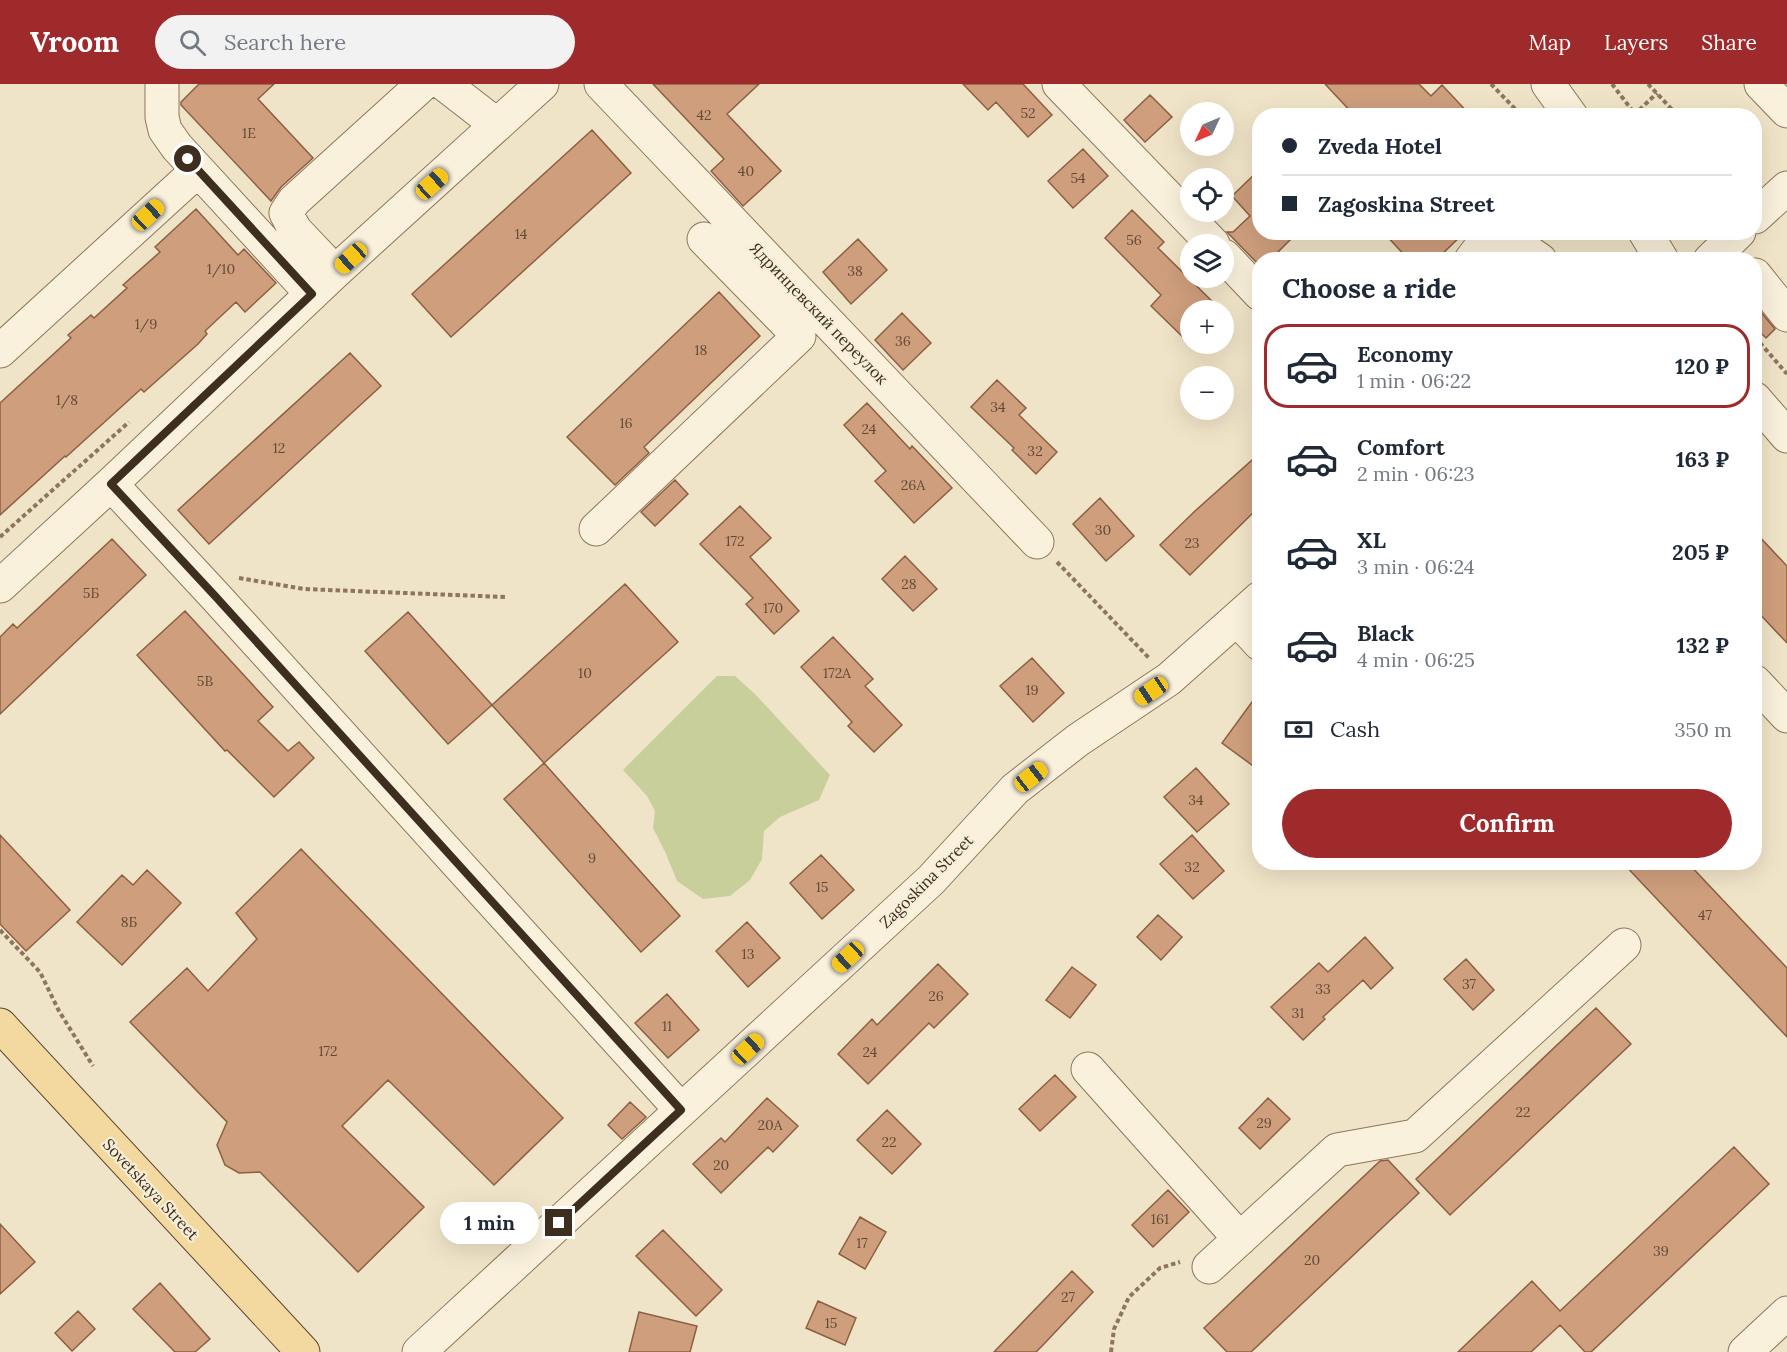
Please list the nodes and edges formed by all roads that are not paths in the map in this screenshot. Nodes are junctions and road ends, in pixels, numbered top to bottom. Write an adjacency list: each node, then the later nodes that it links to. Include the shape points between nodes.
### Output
1 (162, 84): 12 (street, via 165,130)
2 (423, 84): 22 (street, via 294,201 286,213)
3 (444, 84): 11 (street)
4 (542, 84): 11 (street)
5 (601, 84): 29 (street, Ядринцевский переулок)
6 (1059, 84): 15 (street)
7 (1548, 84): 9 (street)
8 (1761, 84): 10 (street)
9 (1564, 108)
10 (1787, 111)
11 (497, 125): 22 (street)
12 (198, 170): 22 (street); 26 (street)
13 (1787, 188): 14 (street)
14 (1762, 211)
15 (1202, 234)
16 (704, 239): 28 (street, via 799,336)
17 (1510, 240): 20 (street)
18 (1510, 240): 19 (street)
19 (1472, 247)
20 (1528, 252)
21 (1234, 267): 24 (street)
22 (323, 283): 27 (street)
23 (1762, 284): 25 (street)
24 (1252, 286)
25 (1787, 315)
26 (0, 351)
27 (111, 484): 30 (street); 37 (street)
28 (596, 529)
29 (1037, 542)
30 (0, 586)
31 (1249, 609): 37 (street, Zagoskina Street, via 1169,679 1078,740 1015,789 931,880)
32 (1762, 689): 33 (street)
33 (1787, 716)
34 (1624, 945): 38 (street, via 1415,1136 1337,1150)
35 (0, 1025): 41 (main road, Sovetskaya Street)
36 (1088, 1069): 38 (street)
37 (681, 1110): 42 (street, Zagoskina Street)
38 (1240, 1239): 39 (street)
39 (1209, 1267)
40 (1787, 1312): 43 (street)
41 (303, 1352)
42 (419, 1352)
43 (1745, 1352)

